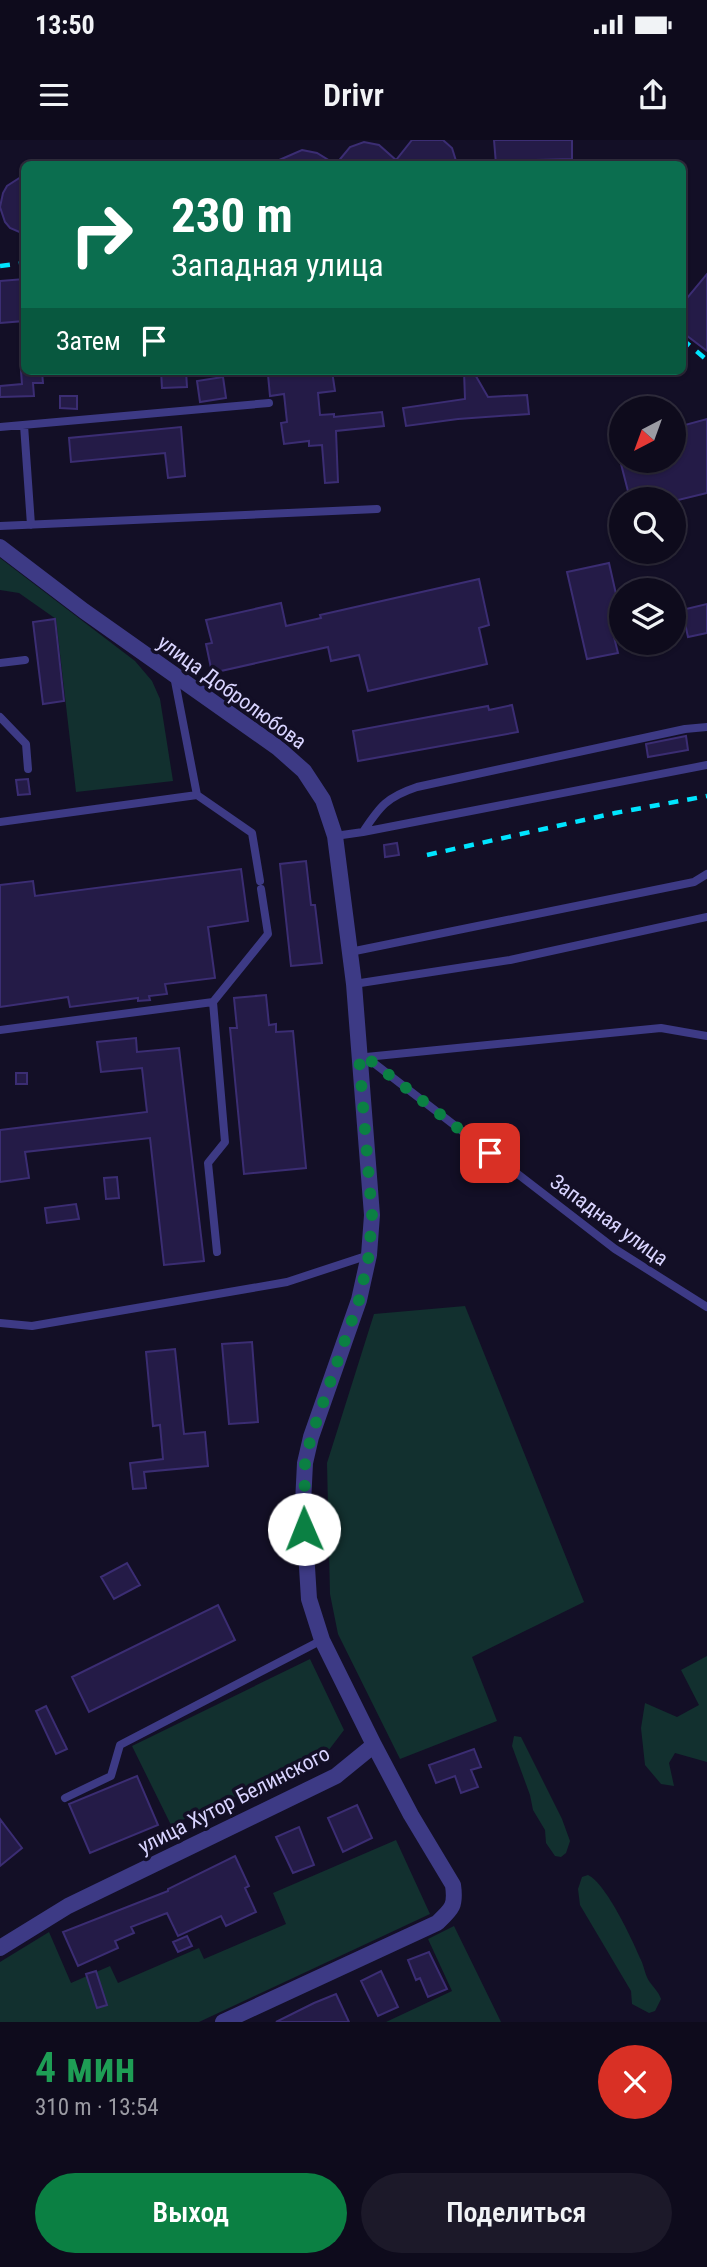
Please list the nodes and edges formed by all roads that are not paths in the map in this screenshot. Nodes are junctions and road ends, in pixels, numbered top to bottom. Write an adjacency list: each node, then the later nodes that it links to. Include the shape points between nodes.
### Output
1 (270, 404): 2 (lane)
2 (24, 425): 3 (lane); 5 (lane)
3 (0, 427)
4 (377, 509): 5 (lane)
5 (31, 525): 6 (lane)
6 (0, 526)
7 (0, 547): 10 (street, улица Добролюбова)
8 (25, 660): 9 (lane)
9 (0, 663)
10 (174, 676): 15 (lane); 18 (street, улица Добролюбова, via 278,748 303,771 323,800)
11 (0, 718): 14 (lane, via 26,744)
12 (707, 727): 17 (lane, via 417,787 396,794 380,807)
13 (707, 765): 17 (lane)
14 (28, 769)
15 (197, 795): 16 (lane); 23 (lane, via 252,833 268,934)
16 (0, 822)
17 (363, 832): 18 (lane)
18 (335, 836): 21 (street, улица Добролюбова)
19 (707, 874): 21 (lane, via 694,882)
20 (707, 917): 22 (lane, via 510,960)
21 (350, 952): 22 (street, улица Добролюбова)
22 (354, 984): 26 (street, улица Добролюбова)
23 (213, 1002): 24 (lane); 27 (lane, via 225,1142 208,1163)
24 (0, 1030)
25 (707, 1036): 26 (lane, via 661,1028)
26 (362, 1057): 28 (street, via 372,1215); 29 (lane, Западная улица, via 615,1249)
27 (217, 1252)
28 (369, 1255): 30 (lane, via 287,1282 32,1326); 31 (street, via 359,1300 305,1463 309,1599)
29 (707, 1307)
30 (0, 1323)
31 (321, 1640): 32 (street); 33 (lane, via 120,1745 111,1776)
32 (374, 1745): 34 (street, улица Хутор Белинского, via 336,1776 68,1906); 35 (street, via 453,1885 451,1909 437,1923)
33 (65, 1798)
34 (0, 1948)
35 (223, 2022)

